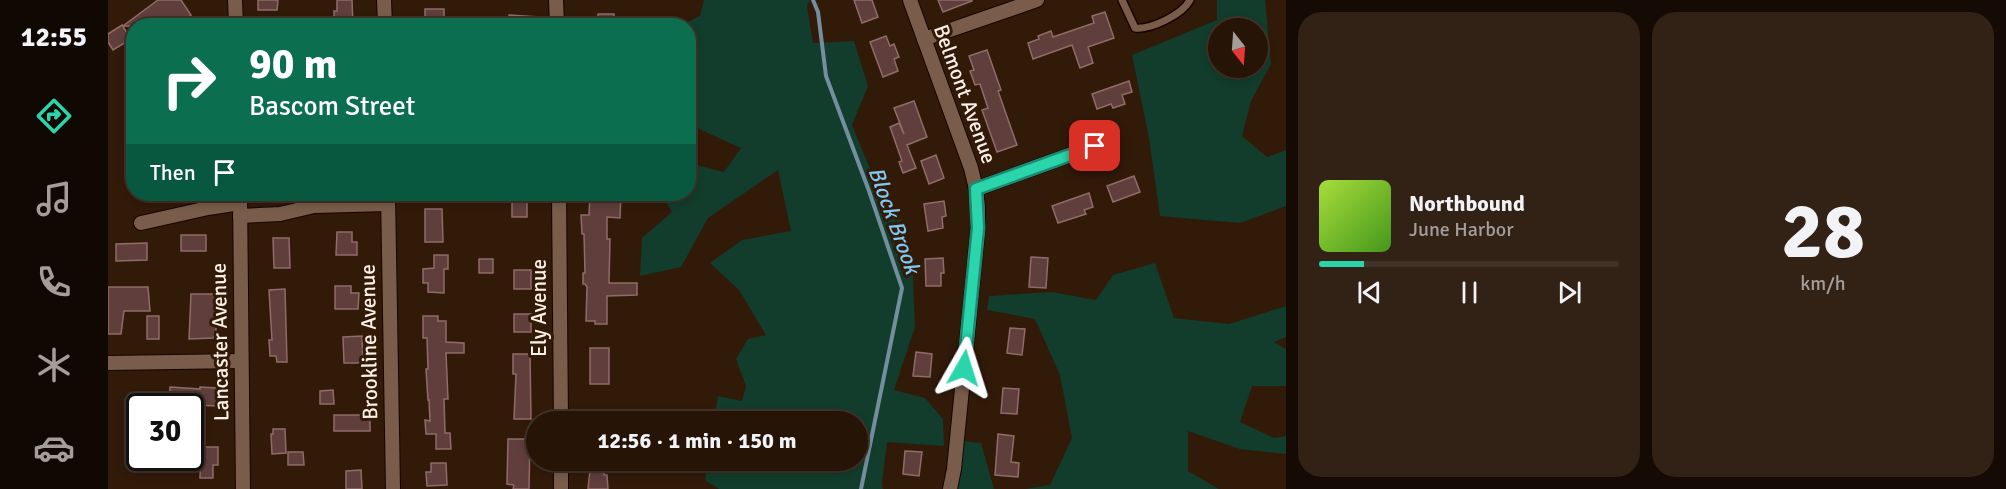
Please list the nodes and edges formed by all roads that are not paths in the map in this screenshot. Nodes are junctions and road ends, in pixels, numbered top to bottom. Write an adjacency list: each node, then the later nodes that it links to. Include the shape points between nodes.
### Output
1 (235, 0): 8 (street)
2 (384, 0): 9 (street)
3 (556, 0): 10 (street)
4 (910, 0): 11 (street, Belmont Avenue)
5 (1037, 0): 11 (street)
6 (1122, 0): 7 (lane, via 1135,28 1142,29 1179,13)
7 (1190, 0)
8 (236, 18)
9 (385, 18)
10 (557, 18)
11 (924, 39): 13 (street, Belmont Avenue)
12 (1095, 146): 13 (street)
13 (976, 189): 26 (street, Belmont Avenue, via 978,228)
14 (367, 201): 17 (street, via 280,214)
15 (388, 201): 24 (street, Brookline Avenue)
16 (559, 201): 21 (street, Ely Avenue)
17 (240, 204): 18 (street); 19 (street, Lancaster Avenue)
18 (141, 223)
19 (241, 361): 20 (street); 23 (street, Lancaster Avenue)
20 (108, 363)
21 (561, 411)
22 (561, 471): 25 (street)
23 (243, 489)
24 (393, 489)
25 (561, 489)
26 (950, 489)

